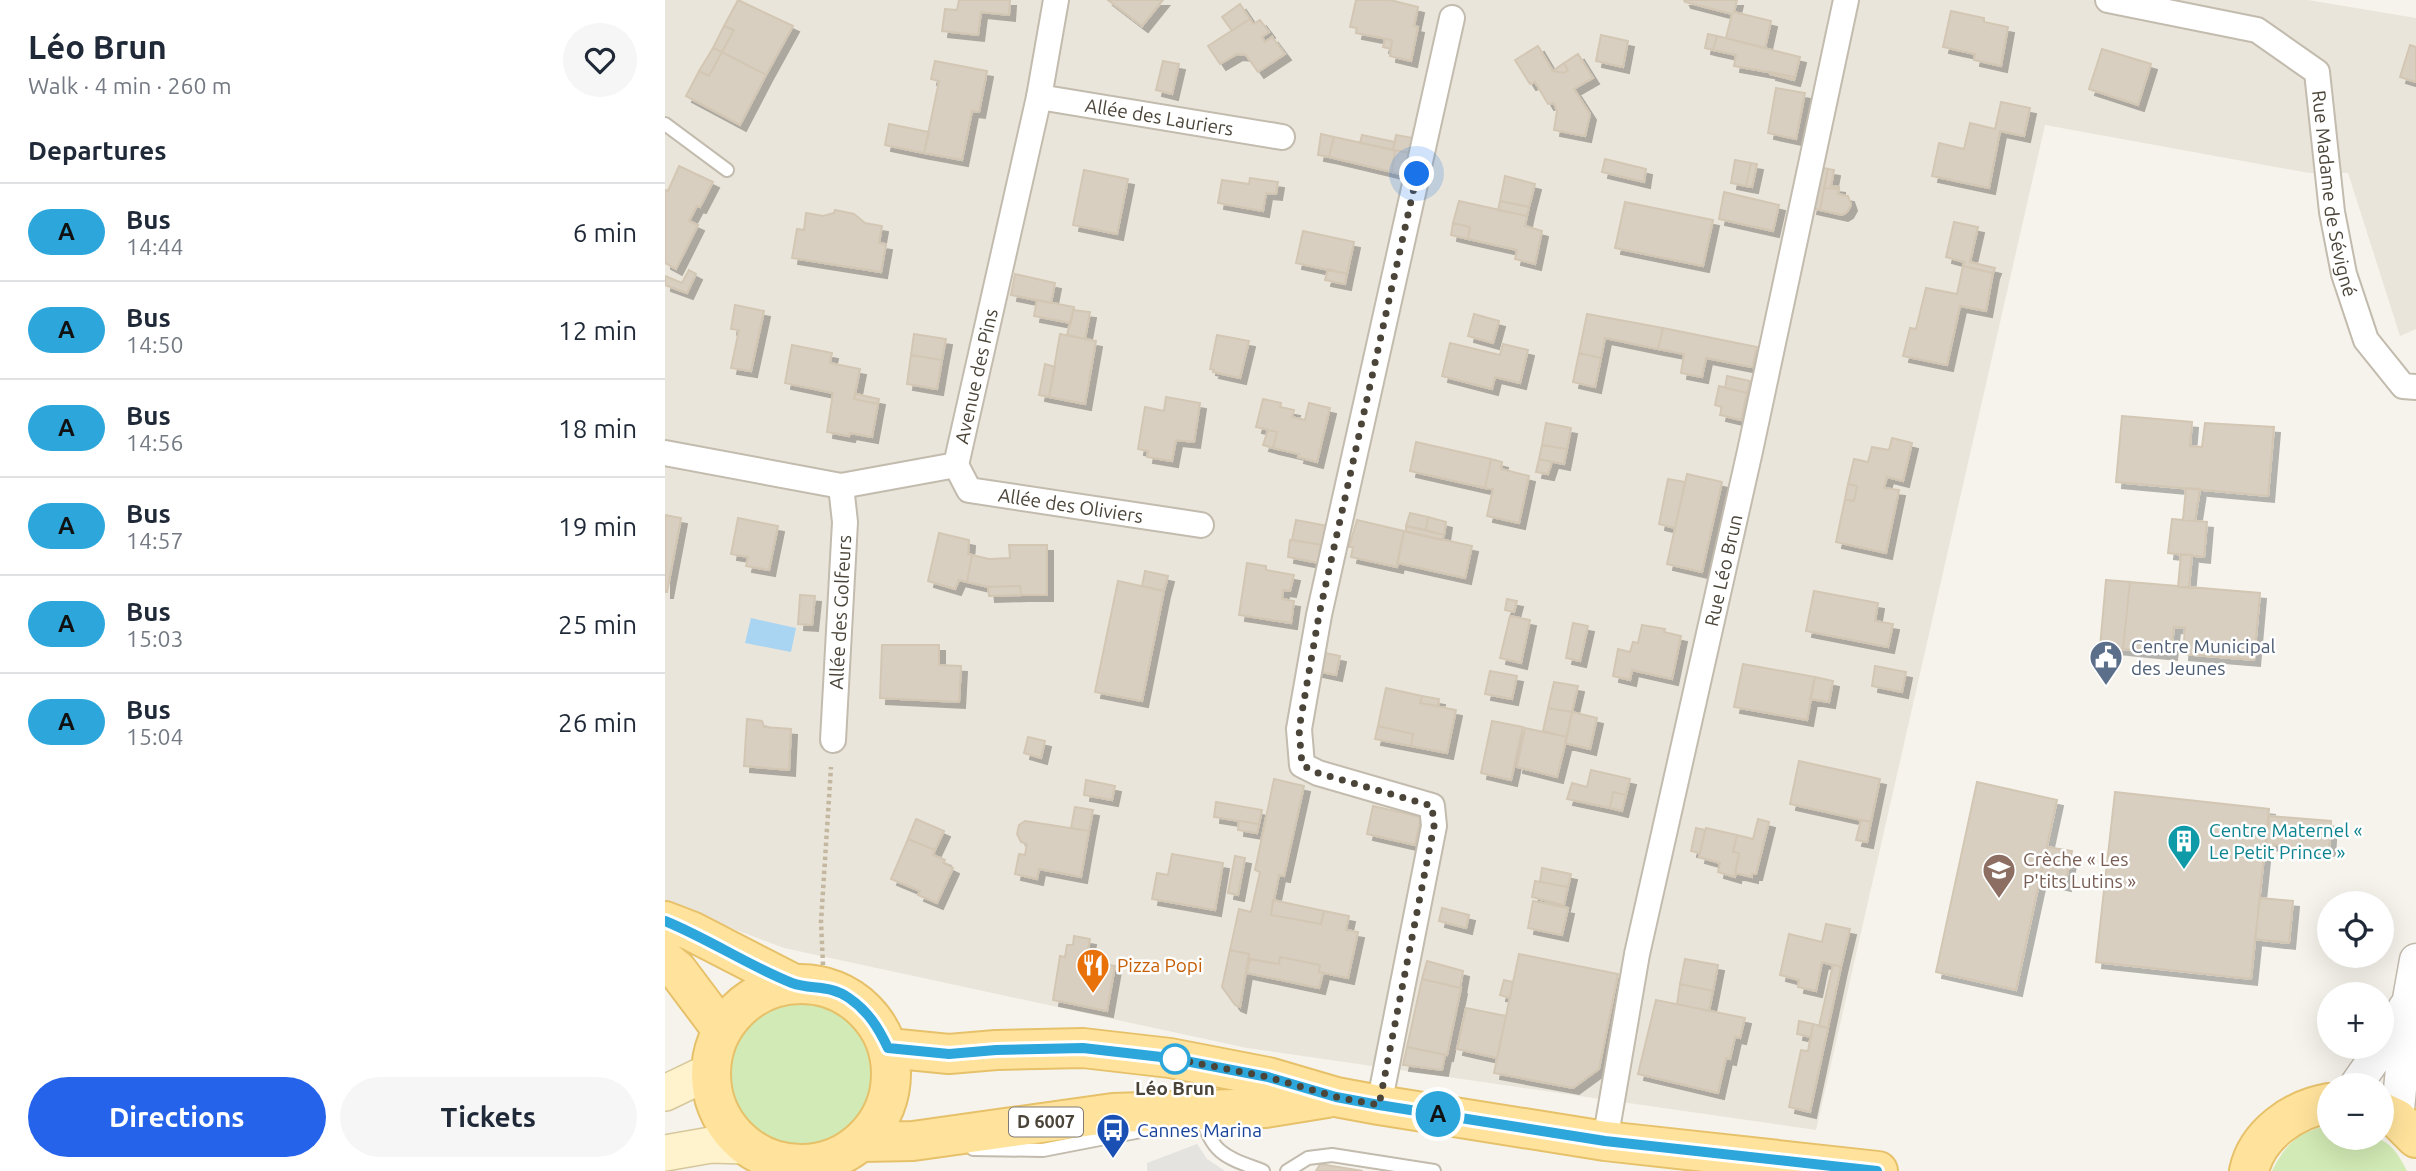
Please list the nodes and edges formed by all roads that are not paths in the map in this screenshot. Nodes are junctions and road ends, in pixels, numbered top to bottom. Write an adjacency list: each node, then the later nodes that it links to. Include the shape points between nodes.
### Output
1 (1056, 0): 5 (street, Avenue des Pins)
2 (1846, 0): 30 (street, Rue Léo Brun, via 1637,954)
3 (2108, 0): 9 (street, Rue Madame de Sévigné, via 2257,30 2317,72 2332,212 2344,274 2366,340 2403,386)
4 (1452, 18): 26 (street, via 1319,615 1299,729 1302,765 1432,806 1434,826)
5 (1039, 97): 7 (street, Allée des Lauriers); 11 (street, Avenue des Pins)
6 (665, 124): 8 (lane)
7 (1282, 136)
8 (727, 170)
9 (2416, 387)
10 (665, 453): 12 (street, Avenue des Pins)
11 (955, 465): 12 (street, Avenue des Pins); 13 (street, Allée des Oliviers, via 968,489)
12 (841, 486): 14 (street, Allée des Golfeurs, via 845,522)
13 (1201, 525)
14 (833, 740)
15 (665, 921): 18 (main road)
16 (665, 960): 20 (main road)
17 (2416, 960): 19 (street)
18 (809, 985): 20 (main road, via 765,991 740,1007); 21 (main road, via 846,995 864,1009)
19 (2409, 999): 23 (street); 29 (street)
20 (722, 1030): 22 (main road)
21 (888, 1048): 25 (main road, D 6007, via 949,1054 1083,1048 1256,1074); 31 (main road, via 892,1074 888,1099)
22 (711, 1071): 24 (main road); 32 (main road, via 713,1096 722,1120)
23 (2364, 1073)
24 (665, 1093)
25 (1336, 1097): 26 (main road, D 6007); 28 (main road, D 6007, via 1265,1108)
26 (1379, 1105): 30 (main road, D 6007)
27 (2317, 1105): 34 (main road, via 2285,1119)
28 (1190, 1110): 31 (main road, D 6007, via 1112,1113 913,1141); 35 (lane, via 1222,1154)
29 (2398, 1123)
30 (1605, 1141): 38 (main road, D 6007)
31 (862, 1142): 32 (main road, via 839,1157 813,1164 787,1164)
32 (744, 1146): 33 (main road, via 711,1145)
33 (665, 1153)
34 (2242, 1169)
35 (1263, 1171)
36 (1287, 1171): 37 (lane, via 1308,1158 1332,1154)
37 (1434, 1171)
38 (1878, 1171)

